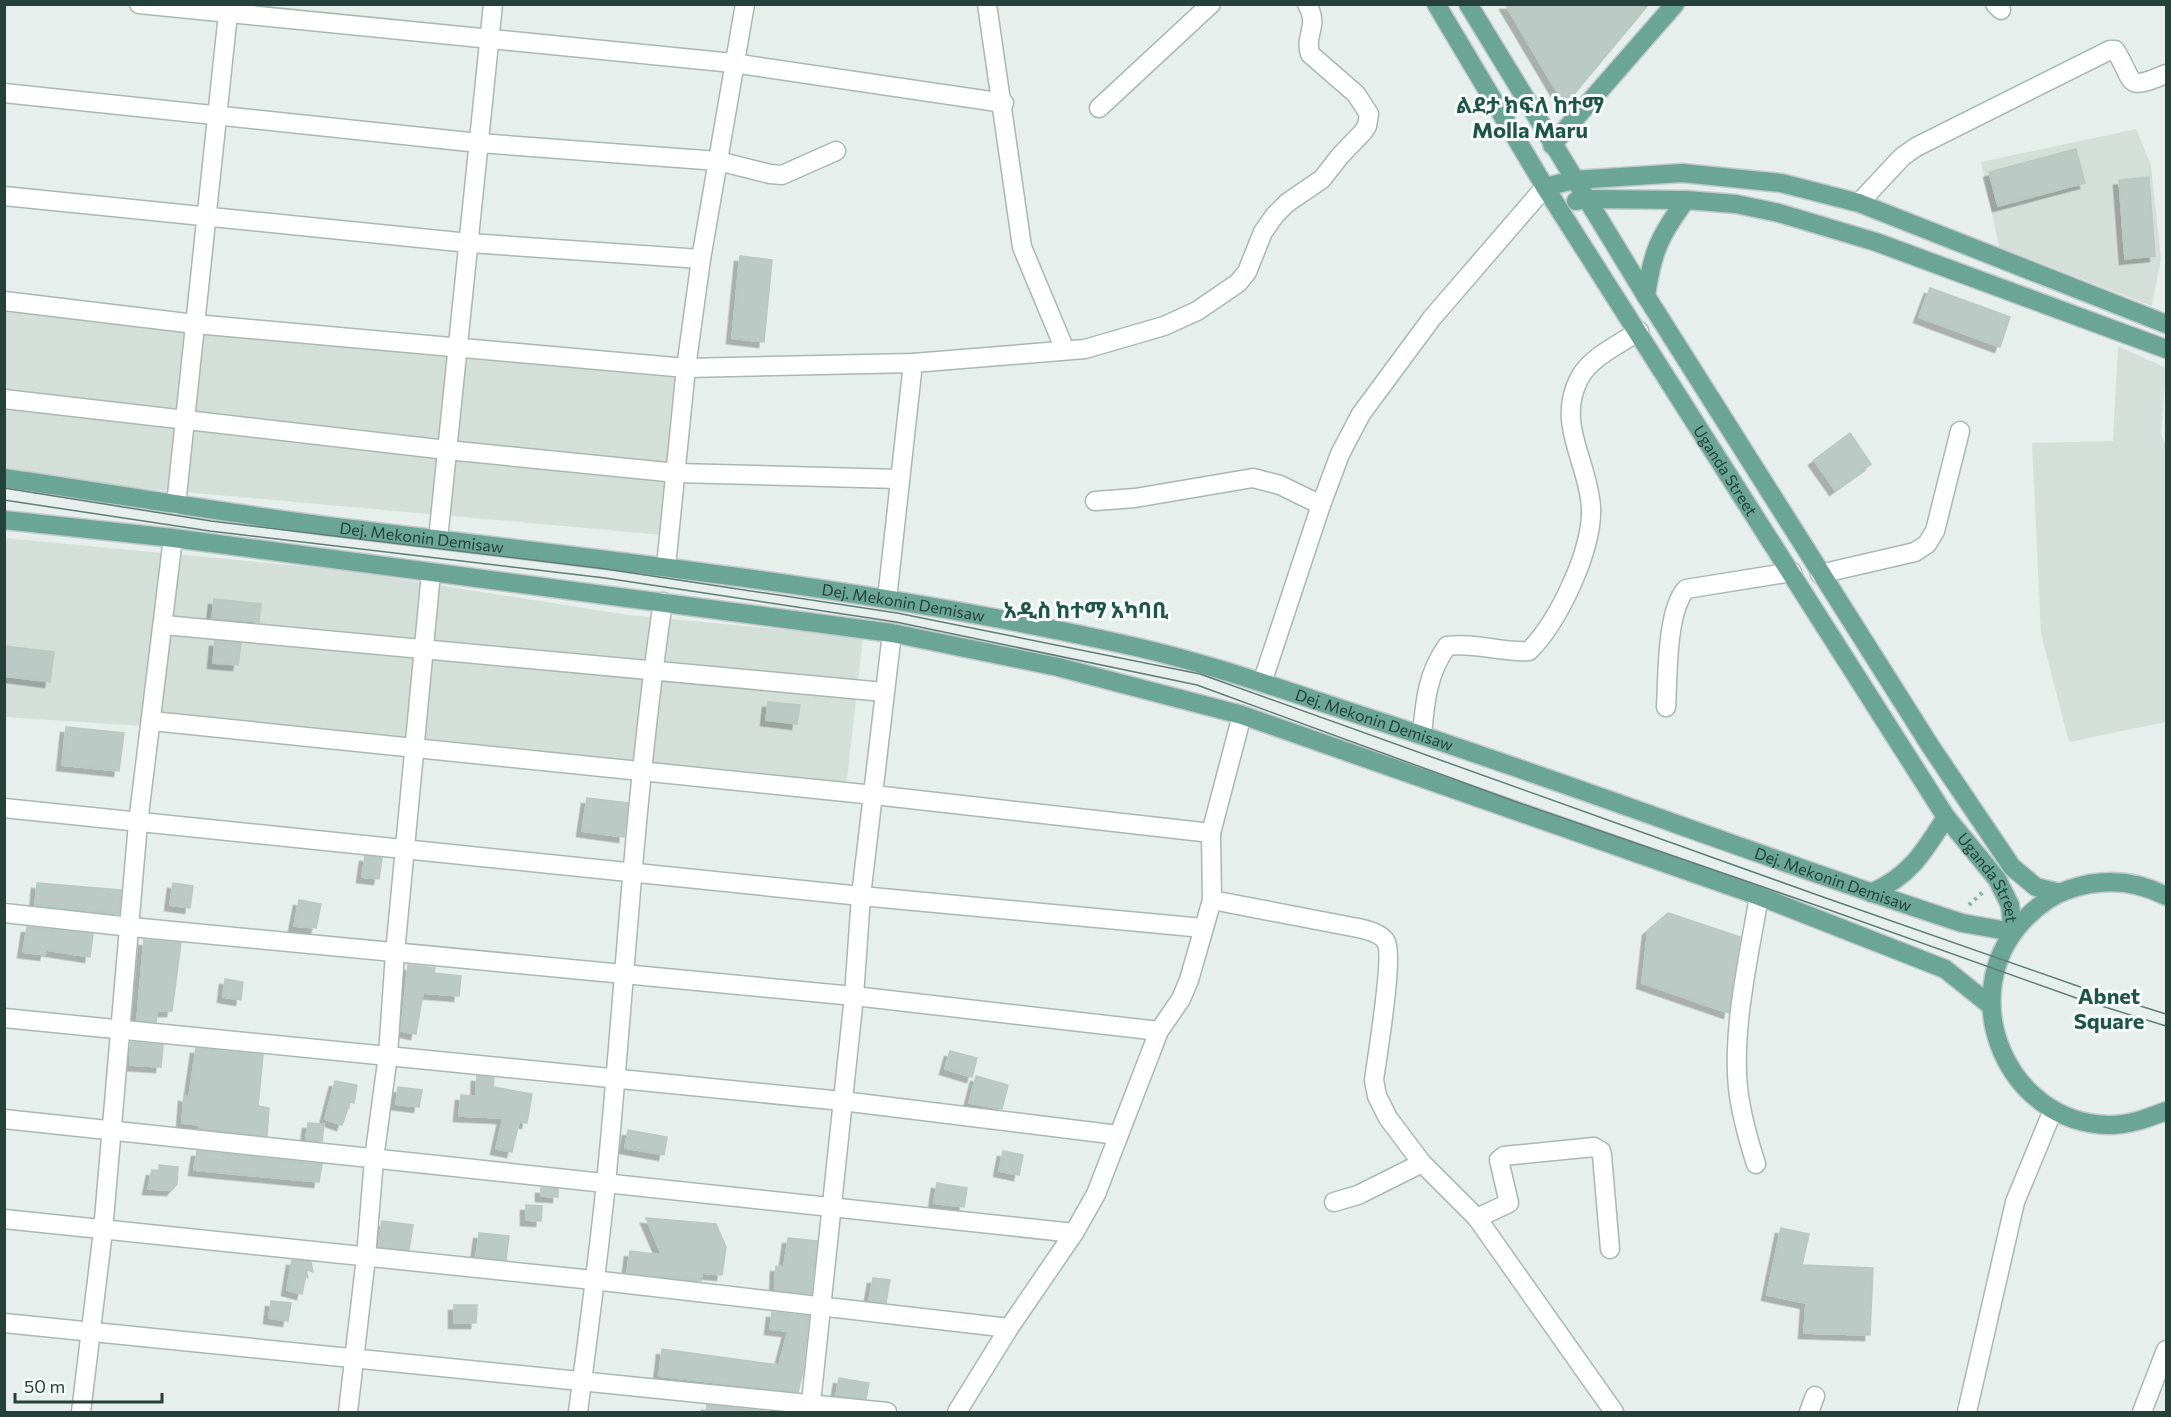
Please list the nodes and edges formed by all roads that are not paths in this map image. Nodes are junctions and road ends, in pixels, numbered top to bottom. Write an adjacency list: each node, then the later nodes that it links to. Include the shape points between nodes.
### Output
1 (140, 4): 10 (street)
2 (493, 4): 11 (street)
3 (745, 4): 12 (street)
4 (987, 4): 15 (street)
5 (1211, 4): 16 (street)
6 (1307, 4): 39 (street, via 1314,20 1310,54 1356,93 1369,114 1363,132 1322,179 1275,215 1263,232 1248,272 1238,283 1197,311 1164,326 1084,350)
7 (1436, 4): 23 (main road, Uganda Street)
8 (1468, 4): 19 (main road, Uganda Street)
9 (1675, 4): 19 (main road)
10 (229, 9): 11 (street); 17 (street)
11 (490, 39): 12 (street); 18 (street)
12 (733, 63): 15 (street); 21 (street)
13 (2166, 74): 27 (street, via 2137,84 2115,50 2110,50 1916,147)
14 (4, 93): 17 (street)
15 (1004, 103): 39 (street, via 1022,247)
16 (1099, 108)
17 (217, 116): 18 (street); 29 (street)
18 (479, 142): 21 (street); 30 (street)
19 (1552, 145): 22 (main road, Uganda Street)
20 (836, 151): 21 (street, via 782,175)
21 (718, 161): 31 (street)
22 (1574, 180): 23 (main road); 25 (main road, Uganda Street); 27 (main road, via 1682,173 1729,176 1781,183)
23 (1545, 186): 28 (main road, Uganda Street); 51 (street, via 1432,318 1381,385 1350,432)
24 (4, 196): 29 (street)
25 (1586, 199): 26 (main road); 28 (main road); 32 (main road, Uganda Street)
26 (1686, 200): 32 (main road, via 1662,233 1650,265); 38 (main road, via 1736,204 1834,228)
27 (1859, 203): 35 (main road)
28 (1560, 206): 36 (main road, Uganda Street)
29 (207, 215): 30 (street); 34 (street)
30 (469, 243): 31 (street); 37 (street)
31 (701, 259): 41 (street)
32 (1646, 296): 58 (main road, Uganda Street)
33 (4, 301): 34 (street)
34 (195, 324): 37 (street); 43 (street)
35 (2166, 324)
36 (1639, 331): 57 (main road, Uganda Street); 70 (street, via 1587,369 1570,405 1569,420 1591,507 1570,593 1529,651 1446,646 1427,687)
37 (458, 348): 41 (street); 45 (street)
38 (2166, 349)
39 (1065, 350): 40 (street)
40 (913, 363): 41 (street); 48 (street)
41 (686, 368): 46 (street)
42 (4, 399): 43 (street)
43 (185, 421): 45 (street); 50 (street)
44 (1960, 431): 58 (street, via 1935,531 1927,544 1915,552)
45 (447, 450): 46 (street); 54 (street)
46 (677, 473): 48 (street); 55 (street)
47 (4, 478): 50 (main road, Dej. Mekonin Demisaw)
48 (898, 479): 59 (street)
49 (1095, 501): 51 (street, via 1253,478 1280,485)
50 (176, 505): 54 (main road, Dej. Mekonin Demisaw)
51 (1321, 505): 65 (street)
52 (4, 520): 53 (main road, Dej. Mekonin Demisaw)
53 (173, 538): 56 (main road, Dej. Mekonin Demisaw); 61 (street)
54 (438, 539): 55 (main road, Dej. Mekonin Demisaw)
55 (666, 566): 59 (main road, Dej. Mekonin Demisaw)
56 (431, 573): 60 (main road, Dej. Mekonin Demisaw); 63 (street)
57 (1792, 573): 67 (street, via 1686,589 1674,612); 75 (main road, Uganda Street)
58 (1820, 574): 80 (main road, Uganda Street, via 2012,867 2036,887)
59 (887, 598): 65 (main road, Dej. Mekonin Demisaw, via 1139,648)
60 (663, 602): 62 (main road, Dej. Mekonin Demisaw); 64 (street)
61 (164, 626): 63 (street); 69 (street)
62 (892, 633): 66 (street); 68 (main road, Dej. Mekonin Demisaw, via 1058,668)
63 (426, 650): 64 (street); 71 (street)
64 (653, 673): 66 (street); 72 (street)
65 (1262, 683): 70 (main road, Dej. Mekonin Demisaw)
66 (884, 692): 73 (street)
67 (1666, 707)
68 (1242, 715): 77 (street); 83 (main road, Dej. Mekonin Demisaw)
69 (152, 721): 71 (street); 76 (street)
70 (1422, 735): 81 (main road, Dej. Mekonin Demisaw)
71 (414, 748): 72 (street); 78 (street)
72 (642, 773): 73 (street); 79 (street)
73 (874, 795): 77 (street); 82 (street)
74 (4, 808): 76 (street)
75 (1946, 817): 81 (main road, via 1928,846 1895,882); 89 (main road, Uganda Street, via 1997,879 2010,905)
76 (138, 823): 78 (street); 87 (street)
77 (1212, 833): 85 (street)
78 (405, 851): 79 (street); 90 (street)
79 (633, 873): 82 (street); 91 (street)
80 (2060, 892): 84 (main road, via 2086,884 2118,881 2149,887); 89 (main road, via 2032,910)
81 (1871, 893): 89 (main road, Dej. Mekonin Demisaw, via 1977,927)
82 (861, 896): 88 (street); 92 (street)
83 (1759, 896): 93 (main road, Dej. Mekonin Demisaw, via 1946,969); 107 (street, via 1738,1057 1738,1087)
84 (2166, 896)
85 (1212, 900): 88 (street); 106 (street, via 1358,928 1385,940 1387,966 1374,1080 1388,1118)
86 (4, 913): 87 (street)
87 (131, 927): 90 (street); 95 (street)
88 (1203, 928): 96 (street, via 1189,980)
89 (2013, 932): 93 (main road, via 1992,979)
90 (395, 953): 91 (street); 97 (street)
91 (622, 975): 92 (street); 98 (street)
92 (854, 996): 96 (street); 99 (street)
93 (1990, 1005): 100 (main road, via 1993,1031 2006,1062 2032,1095)
94 (4, 1018): 95 (street)
95 (120, 1030): 97 (street); 103 (street)
96 (1160, 1031): 104 (street)
97 (388, 1055): 98 (street); 105 (street)
98 (614, 1077): 99 (street); 108 (street)
99 (842, 1101): 104 (street); 110 (street)
100 (2053, 1110): 101 (main road, via 2080,1121 2109,1125 2139,1122); 132 (street, via 2014,1202)
101 (2166, 1111)
102 (4, 1119): 103 (street)
103 (110, 1130): 105 (street); 113 (street)
104 (1118, 1135): 114 (street, via 1096,1194)
105 (374, 1159): 108 (street); 116 (street)
106 (1422, 1162): 109 (street); 111 (street)
107 (1756, 1164)
108 (606, 1183): 110 (street); 117 (street)
109 (1334, 1202)
110 (831, 1208): 114 (street); 118 (street)
111 (1477, 1218): 115 (street, via 1509,1203 1499,1167 1504,1156 1594,1147 1602,1155); 131 (street)
112 (4, 1219): 113 (street)
113 (103, 1231): 116 (street); 121 (street)
114 (1074, 1233): 120 (street)
115 (1610, 1249)
116 (366, 1257): 117 (street); 123 (street)
117 (593, 1280): 118 (street); 124 (street)
118 (822, 1306): 120 (street); 125 (street)
119 (4, 1323): 121 (street)
120 (1009, 1328): 130 (street)
121 (89, 1331): 123 (street); 126 (street)
122 (2166, 1350): 133 (street)
123 (353, 1358): 124 (street); 127 (street)
124 (582, 1381): 125 (street); 128 (street)
125 (810, 1409): 129 (street)
126 (81, 1413)
127 (348, 1413)
128 (579, 1413)
129 (887, 1413)
130 (957, 1413)
131 (1614, 1413)
132 (1967, 1413)
133 (2142, 1413)

